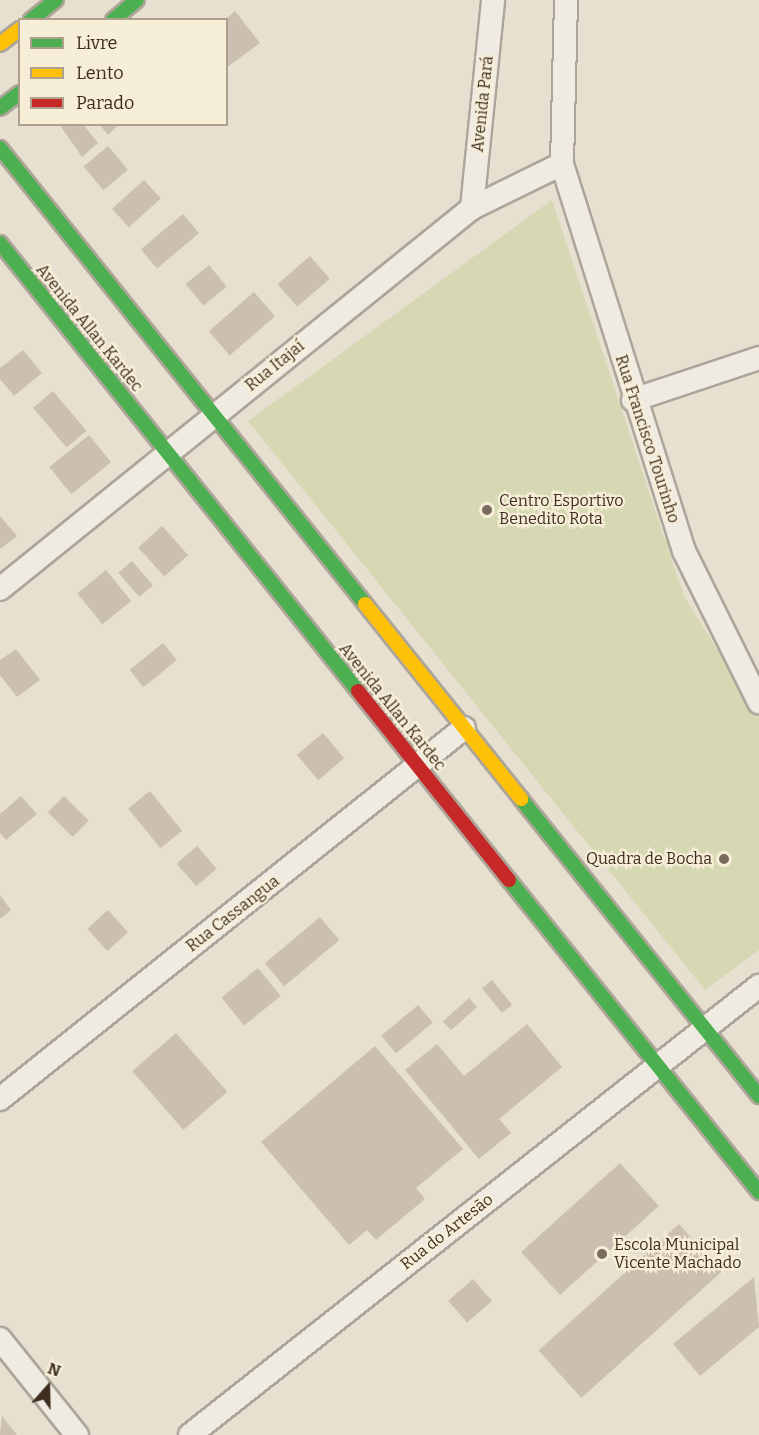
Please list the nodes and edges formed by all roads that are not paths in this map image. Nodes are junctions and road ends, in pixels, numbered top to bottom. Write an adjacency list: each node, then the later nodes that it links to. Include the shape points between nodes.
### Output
1 (56, 0): 5 (street)
2 (137, 0): 6 (street)
3 (493, 0): 13 (street, Avenida Pará)
4 (566, 0): 12 (street)
5 (34, 18)
6 (114, 18)
7 (18, 30): 8 (street)
8 (0, 44)
9 (18, 94): 10 (street)
10 (0, 108)
11 (0, 148): 17 (street)
12 (562, 164): 13 (street, Rua Itajaí); 16 (street, Rua Francisco Tourinho)
13 (472, 208): 17 (street, Rua Itajaí)
14 (0, 243): 18 (street, Avenida Allan Kardec)
15 (759, 358): 16 (street)
16 (633, 400): 20 (street, Rua Francisco Tourinho, via 684,551)
17 (214, 415): 18 (street, Rua Itajaí); 21 (street)
18 (168, 453): 19 (street, Rua Itajaí); 22 (street, Avenida Allan Kardec)
19 (0, 589)
20 (759, 702)
21 (464, 728): 22 (street, Rua Cassangua); 24 (street)
22 (419, 767): 25 (street, Avenida Allan Kardec); 27 (street, Rua Cassangua)
23 (759, 986): 24 (street, Rua do Artesão)
24 (704, 1028): 25 (street, Rua do Artesão); 26 (street)
25 (658, 1065): 28 (street, Avenida Allan Kardec); 31 (street, Rua do Artesão)
26 (759, 1096)
27 (0, 1099)
28 (759, 1192)
29 (0, 1339): 30 (street)
30 (77, 1435)
31 (190, 1435)

